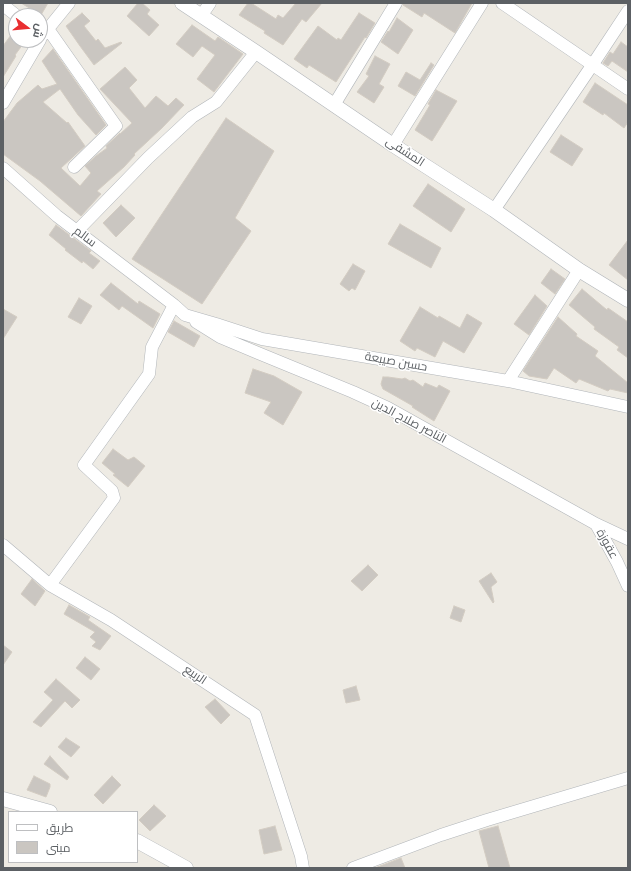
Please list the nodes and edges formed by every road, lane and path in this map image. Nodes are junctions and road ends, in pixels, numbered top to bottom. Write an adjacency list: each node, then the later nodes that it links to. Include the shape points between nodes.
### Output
1 (69, 3): 9 (street)
2 (182, 3): 8 (street, المشفى)
3 (210, 3): 8 (street)
4 (396, 3): 16 (street)
5 (482, 3): 17 (street)
6 (502, 3): 13 (street)
7 (628, 11): 13 (street)
8 (202, 16): 12 (street, المشفى)
9 (48, 29)
10 (48, 43): 18 (street, via 116,126)
11 (35, 48): 15 (street)
12 (256, 52): 16 (street, المشفى); 21 (street, via 216,102 192,117)
13 (593, 64): 14 (street); 20 (street)
14 (628, 89)
15 (3, 103)
16 (334, 105): 17 (street, المشفى)
17 (393, 145): 20 (street, المشفى)
18 (74, 167)
19 (3, 168): 21 (street, سالم)
20 (494, 210): 22 (street, المشفى)
21 (77, 231): 24 (street, سالم)
22 (579, 270): 23 (street, المشفى); 26 (street)
23 (628, 300)
24 (172, 304): 25 (street, حسين صيبعة); 31 (street, via 152,347 149,374 84,465 112,491 114,498)
25 (185, 315): 26 (street, حسين صيبعة, via 262,339); 28 (street, الناصر صلاح الدين, via 220,337 388,408)
26 (508, 381): 27 (street, حسين صيبعة)
27 (628, 407)
28 (596, 524): 29 (street, الناصر صلاح الدين); 32 (street, عقوزة)
29 (628, 539)
30 (3, 545): 31 (street, الربيع)
31 (50, 585): 38 (street, الربيع, via 111,620 255,715)
32 (628, 586)
33 (628, 778): 39 (street, via 480,822)
34 (3, 799): 35 (street)
35 (46, 811)
36 (138, 842): 37 (street)
37 (186, 868)
38 (303, 868)
39 (353, 868)

